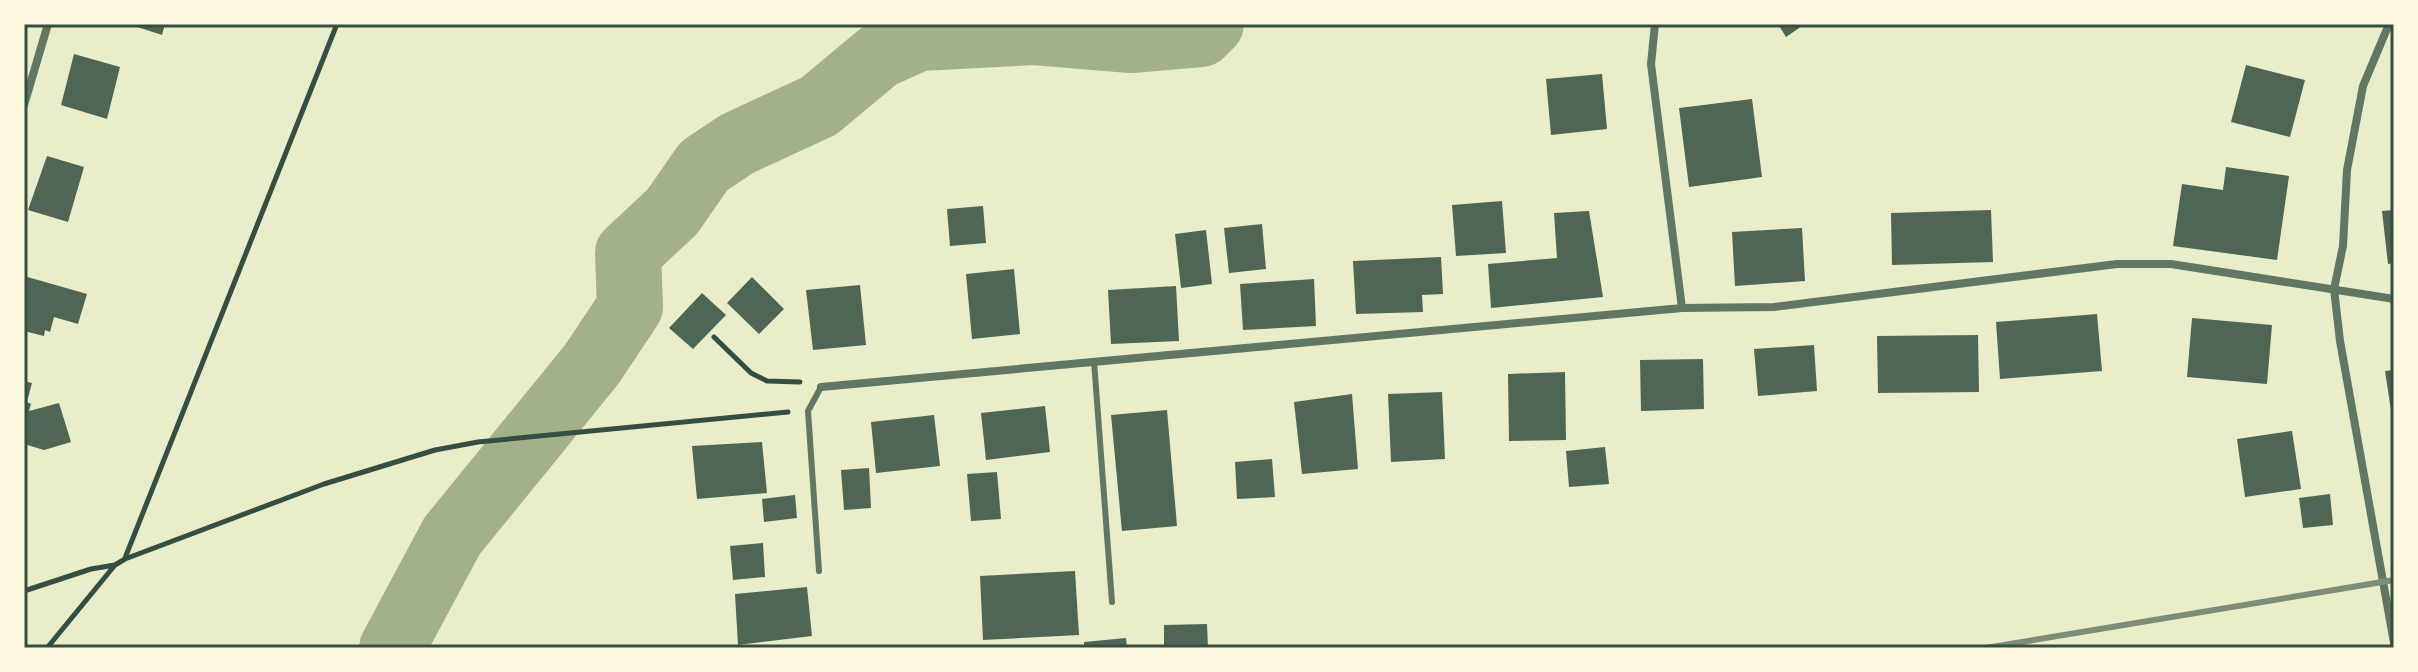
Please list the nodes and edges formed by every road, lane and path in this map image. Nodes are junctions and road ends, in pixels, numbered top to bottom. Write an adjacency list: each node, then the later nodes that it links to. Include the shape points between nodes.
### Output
1 (48, 24): 5 (street)
2 (337, 24): 14 (path)
3 (1655, 24): 8 (street, via 1651,64)
4 (2389, 24): 6 (street, via 2363,86)
5 (24, 105)
6 (2334, 289): 7 (street); 8 (street, via 2171,264 2117,264 1774,307); 19 (street)
7 (2394, 299)
8 (1682, 308): 10 (street)
9 (714, 337): 11 (path, via 751,373 767,381)
10 (1094, 361): 12 (street); 18 (lane)
11 (791, 380)
12 (821, 387): 13 (lane)
13 (808, 411): 14 (path, via 435,450 324,484); 16 (lane)
14 (125, 559): 15 (path)
15 (115, 565): 17 (path); 20 (path)
16 (819, 571)
17 (24, 591)
18 (1112, 602)
19 (2394, 643)
20 (47, 648)

